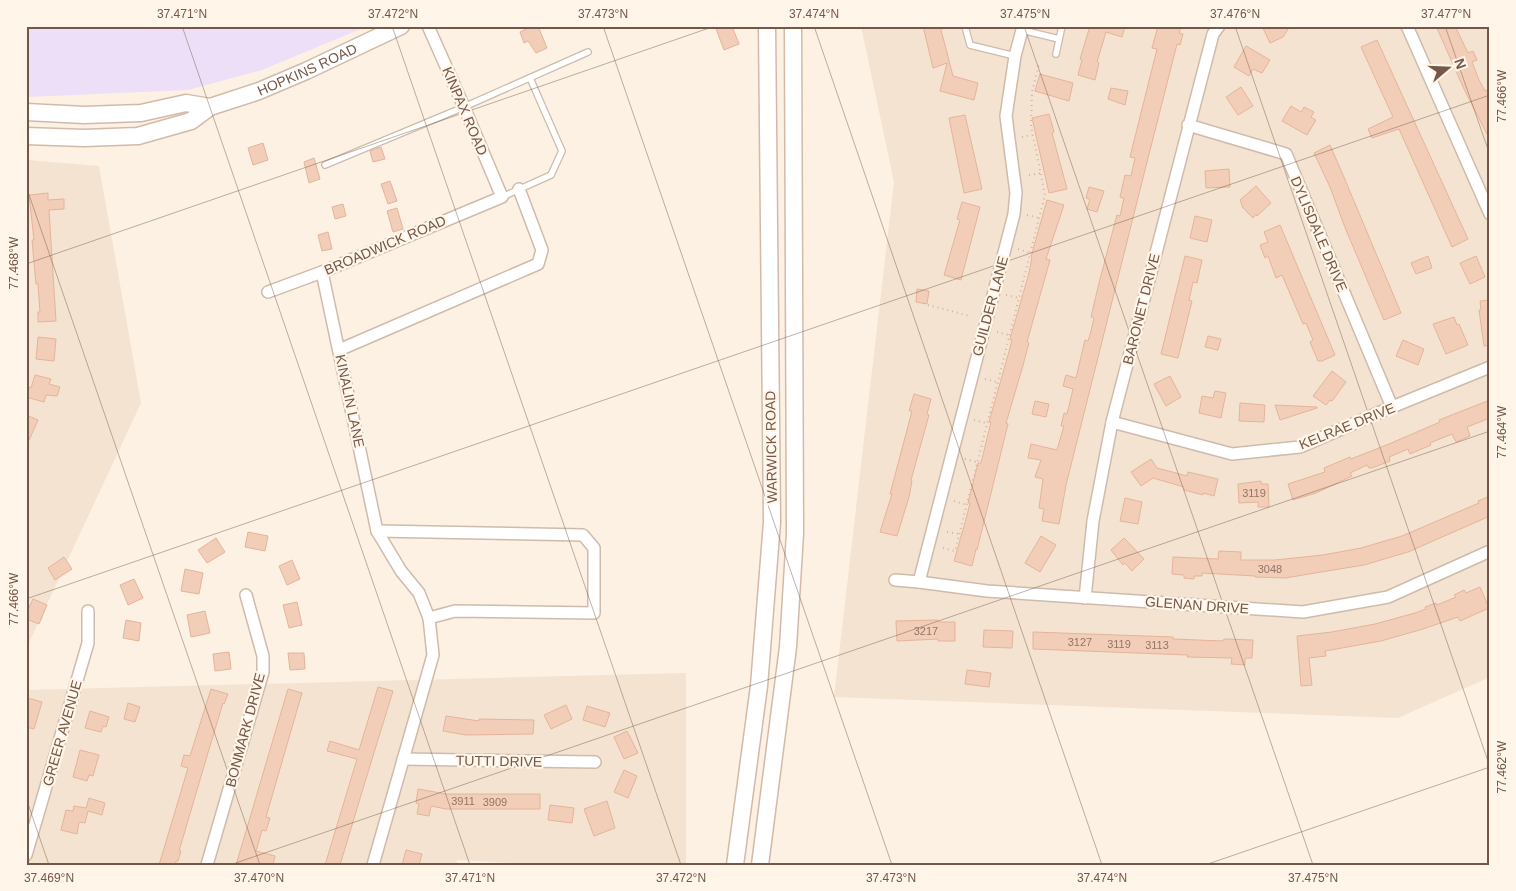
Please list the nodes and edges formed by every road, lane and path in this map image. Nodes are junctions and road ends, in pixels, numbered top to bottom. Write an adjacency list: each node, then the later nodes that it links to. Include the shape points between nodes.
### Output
1 (401, 26): 16 (main road, HOPKINS ROAD, via 306,71)
2 (428, 26): 17 (street, KINPAX ROAD)
3 (767, 26): 71 (main road, WARWICK ROAD, via 772,522 759,686)
4 (793, 26): 72 (main road, WARWICK ROAD, via 795,533 788,647)
5 (966, 26): 13 (lane, via 970,45)
6 (1062, 26): 10 (lane)
7 (1219, 26): 20 (street, BARONET DRIVE, via 1212,34)
8 (1407, 26): 31 (street)
9 (1022, 28): 10 (lane); 13 (street, GUILDER LANE)
10 (1059, 39): 12 (lane)
11 (588, 52): 15 (lane)
12 (1056, 54)
13 (1015, 56): 61 (street, GUILDER LANE, via 1006,116 1016,192 1014,214)
14 (1040, 64): 21 (path, via 1032,92 1030,116)
15 (530, 78): 17 (lane); 28 (lane, via 562,151 551,175)
16 (210, 107): 19 (main road, HOPKINS ROAD, via 186,103 141,113); 24 (main road, HOPKINS ROAD, via 191,121 138,136)
17 (464, 107): 25 (lane); 29 (street, KINPAX ROAD)
18 (26, 112): 19 (main road, HOPKINS ROAD)
19 (84, 115): 24 (main road)
20 (1188, 125): 47 (street, DYLISDALE DRIVE, via 1286,154); 49 (street, BARONET DRIVE)
21 (1033, 135): 23 (path); 26 (path)
22 (26, 136): 24 (main road, HOPKINS ROAD)
23 (1022, 137)
24 (84, 138)
25 (325, 165)
26 (1042, 173): 27 (path); 32 (path, via 1045,195)
27 (1030, 176)
28 (519, 190): 29 (lane); 43 (street, via 542,250 538,264)
29 (502, 197): 35 (street, BROADWICK ROAD)
30 (1027, 214): 32 (path)
31 (1490, 214)
32 (1039, 218): 34 (path)
33 (1018, 249): 34 (path)
34 (1030, 253): 38 (path)
35 (322, 272): 36 (street, BROADWICK ROAD); 43 (street, KINALIN LANE)
36 (268, 292)
37 (1006, 295): 38 (path)
38 (1019, 298): 42 (path)
39 (924, 303): 40 (path)
40 (970, 316)
41 (997, 332): 42 (path)
42 (1010, 335): 46 (path)
43 (339, 350): 55 (street, KINALIN LANE)
44 (1490, 368): 47 (street, KELRAE DRIVE)
45 (985, 378): 46 (path)
46 (998, 382): 50 (path)
47 (1392, 407): 49 (street, KELRAE DRIVE, via 1300,447 1232,454)
48 (974, 420): 50 (path)
49 (1112, 422): 63 (street, BARONET DRIVE, via 1093,521)
50 (987, 423): 52 (path)
51 (965, 460): 52 (path)
52 (977, 462): 54 (path)
53 (954, 501): 54 (path)
54 (966, 505): 57 (path)
55 (378, 531): 65 (street, KINALIN LANE, via 401,571 419,593); 65 (street, via 583,535 594,548 594,614 455,611)
56 (947, 532): 57 (path)
57 (959, 534): 58 (path, via 955,551)
58 (943, 548)
59 (1490, 551): 63 (street, GLENAN DRIVE, via 1388,597 1303,612)
60 (895, 580): 61 (street, GLENAN DRIVE)
61 (919, 582): 63 (street, GLENAN DRIVE)
62 (246, 595): 69 (street, BONMARK DRIVE, via 263,656 263,672)
63 (1085, 598)
64 (88, 611): 68 (street, GREER AVENUE, via 88,643)
65 (429, 618): 66 (street, KINALIN LANE, via 433,655)
66 (404, 760): 67 (street, TUTTI DRIVE); 70 (street, KINALIN LANE)
67 (594, 762)
68 (26, 855)
69 (207, 865)
70 (373, 865)
71 (735, 865)
72 (760, 865)

